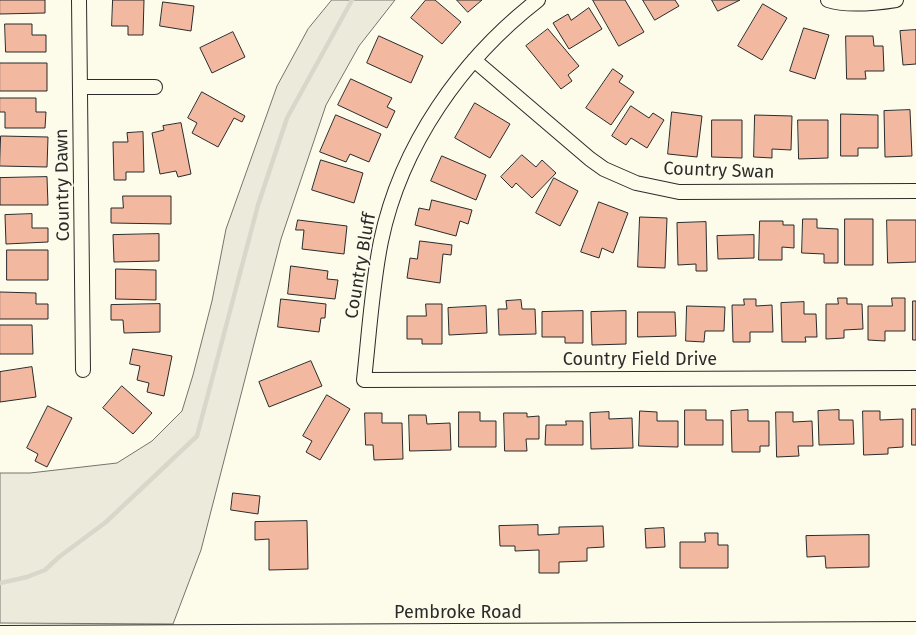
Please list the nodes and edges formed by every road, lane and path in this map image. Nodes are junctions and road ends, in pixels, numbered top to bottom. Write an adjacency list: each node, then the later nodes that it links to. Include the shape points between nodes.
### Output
1 (79, 0): 6 (street, Country Dawn)
2 (538, 0): 5 (street, Country Bluff, via 485,46)
3 (828, 0): 4 (street, via 835,3)
4 (896, 0)
5 (474, 60): 8 (street, Country Swan, via 590,159 636,183 679,192); 11 (street, Country Bluff, via 432,117 394,197 382,240)
6 (80, 87): 7 (street); 9 (street, Country Dawn)
7 (155, 87)
8 (916, 191)
9 (83, 370)
10 (916, 378): 11 (street, Country Field Drive)
11 (364, 380)
12 (916, 629): 13 (street, Pembroke Road)
13 (0, 633)

